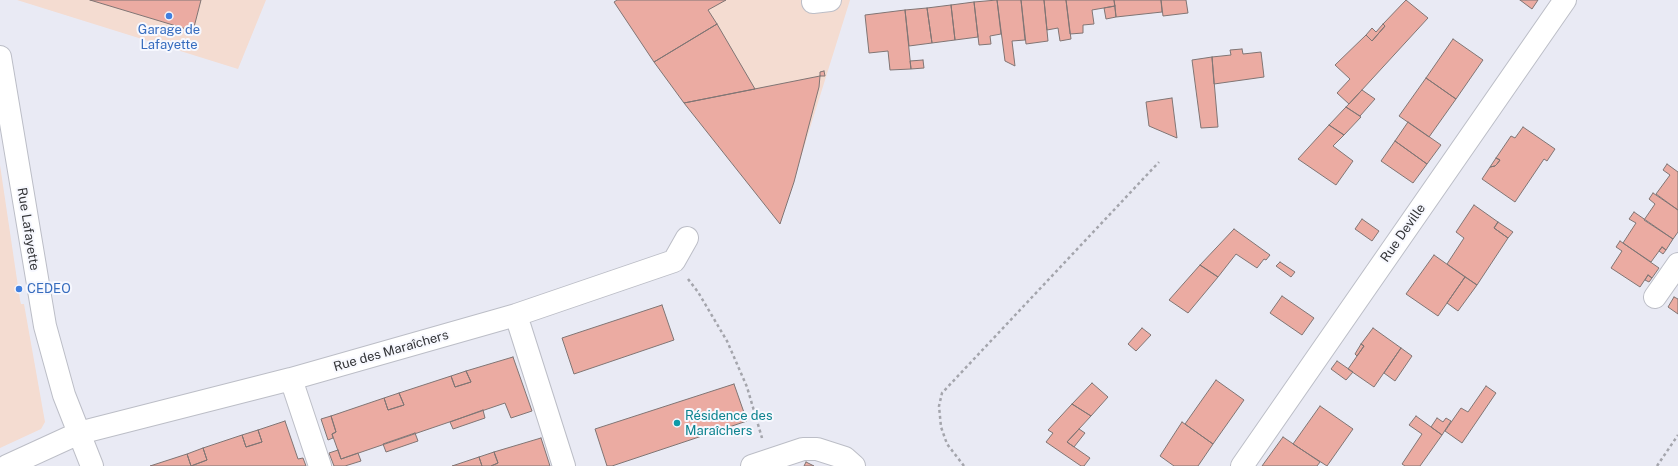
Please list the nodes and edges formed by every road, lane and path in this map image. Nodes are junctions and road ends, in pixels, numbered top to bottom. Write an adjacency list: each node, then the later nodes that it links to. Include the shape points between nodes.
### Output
1 (1565, 0): 19 (street, Rue Deville)
2 (0, 57): 10 (street, Rue Lafayette, via 45,326 61,385)
3 (1159, 162): 18 (path, via 942,393 939,406 941,427 947,444)
4 (687, 238): 5 (street)
5 (674, 261): 8 (street, Rue des Maraîchers); 12 (path, via 698,292 727,341 748,387)
6 (1678, 264): 7 (street)
7 (1655, 297)
8 (516, 315): 9 (street, Rue des Maraîchers); 16 (street)
9 (291, 379): 10 (street, Rue des Maraîchers); 15 (street)
10 (79, 433): 13 (street, Rue des Maraîchers); 14 (street, Rue Lafayette)
11 (1678, 435): 20 (path)
12 (760, 463): 17 (street, via 802,449 817,449 845,458)
13 (7, 466)
14 (92, 466)
15 (320, 466)
16 (564, 466)
17 (854, 466)
18 (964, 466)
19 (1242, 466)
20 (1657, 466)

